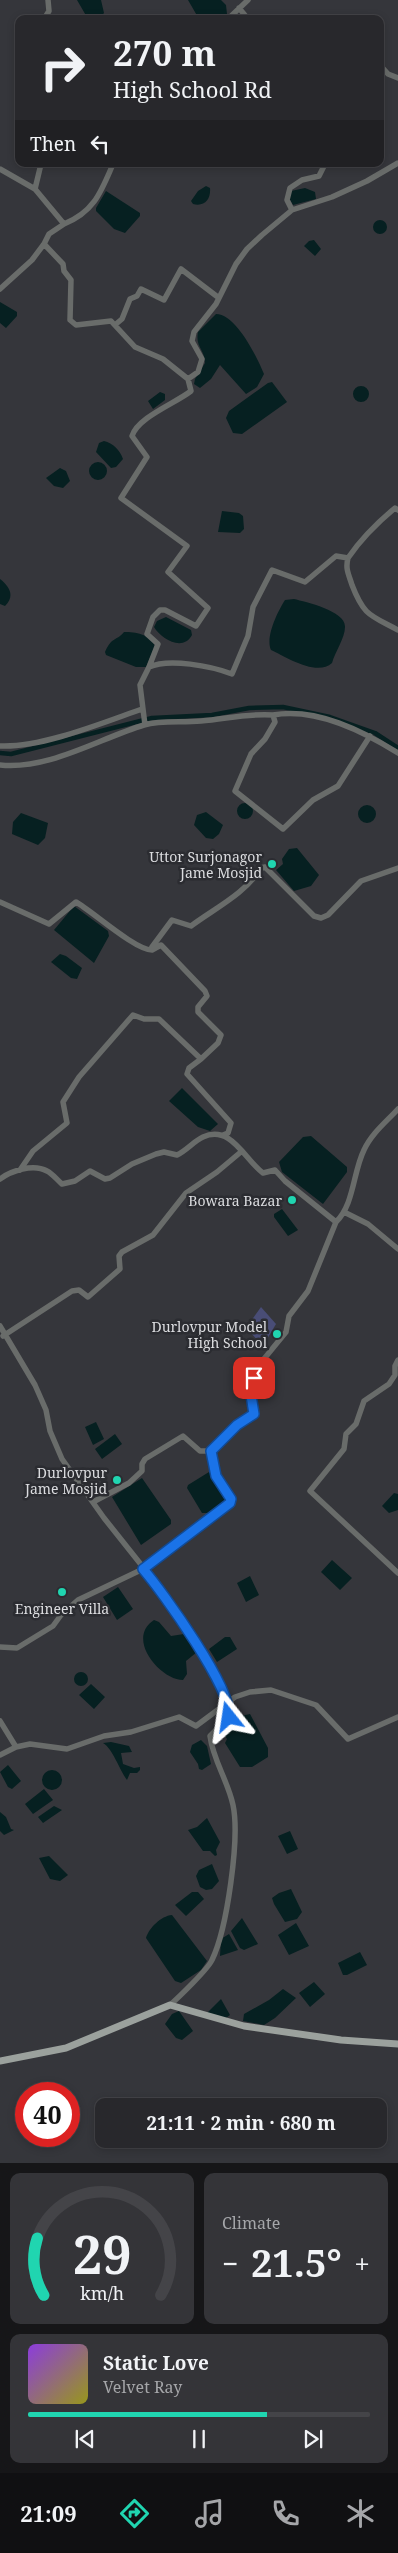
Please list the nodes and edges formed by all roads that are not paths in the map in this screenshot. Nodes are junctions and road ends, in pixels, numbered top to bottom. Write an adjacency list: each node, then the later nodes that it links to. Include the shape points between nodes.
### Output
1 (48, 0): 4 (street)
2 (248, 0): 3 (street)
3 (239, 8): 5 (street); 6 (street)
4 (46, 15)
5 (232, 15)
6 (245, 15)
7 (384, 71): 8 (street)
8 (398, 78)
9 (398, 163): 15 (street, via 332,197)
10 (40, 167): 14 (street)
11 (112, 167): 16 (street, via 88,211)
12 (323, 167): 15 (street, via 318,176 302,180 290,188 287,200)
13 (0, 169): 14 (street)
14 (35, 189): 16 (street)
15 (292, 210): 19 (street, via 247,248)
16 (64, 224): 17 (street, via 49,234)
17 (44, 244): 18 (street, via 32,260); 20 (street, via 63,264 71,280 72,324 107,320)
18 (0, 289)
19 (219, 298): 20 (street, via 181,269 164,300 141,288 137,296 130,299 122,319); 21 (street, via 194,332 192,341 202,359 198,372)
20 (116, 324): 21 (street, via 135,347 163,359)
21 (188, 379): 25 (street, via 191,391 133,431 132,436 147,457 121,498 187,546 168,572 208,608 196,626 165,610 152,617 147,634 158,644)
22 (398, 510): 23 (street, via 395,508 388,514)
23 (348, 558): 24 (street, via 347,571 356,599 376,620); 25 (street, via 336,556 305,582 272,570 253,607 248,636 232,674 173,663)
24 (398, 630)
25 (149, 667): 26 (street, via 140,685)
26 (142, 710): 28 (street); 30 (street, via 46,739)
27 (273, 715): 28 (street, via 239,714 202,721); 29 (street, via 311,716); 29 (street, via 274,722 265,739 251,754 235,791 283,829 314,800 338,786)
28 (145, 725): 32 (street, via 47,759)
29 (370, 736): 31 (street)
30 (0, 746)
31 (398, 753)
32 (0, 765)
33 (398, 868): 35 (street, via 361,881 328,915 321,918 314,916 264,867 243,890 190,927 172,920)
34 (0, 902): 35 (street, via 49,924 76,902 115,931)
35 (149, 950): 36 (street, via 161,945 207,994 198,1012 221,1035 218,1043)
36 (201, 1059): 38 (street, via 189,1068 187,1074 231,1123 228,1133); 40 (street, via 159,1019 133,1015 79,1077 62,1102 67,1123 33,1151)
37 (398, 1109): 42 (street, via 369,1140)
38 (223, 1135): 39 (street); 40 (street, via 201,1138 177,1155 164,1152 143,1158 110,1178 90,1171 75,1182 62,1184 42,1169)
39 (242, 1151): 43 (street, via 263,1173 275,1170); 46 (street, via 186,1193 153,1235 122,1252 119,1256 120,1269 88,1297 79,1290 72,1291)
40 (20, 1170): 41 (street)
41 (0, 1180)
42 (344, 1212): 43 (street); 44 (street, via 368,1224)
43 (336, 1222): 48 (street, via 308,1290 289,1316 286,1332 259,1365 251,1395 254,1414 237,1425)
44 (398, 1249)
45 (0, 1326): 46 (street)
46 (3, 1336): 49 (street, via 35,1386 62,1459)
47 (398, 1360): 51 (street, via 389,1384 364,1401 356,1424 346,1434 344,1449 310,1491)
48 (211, 1451): 49 (street, via 200,1451 183,1436 145,1458 142,1471 135,1479); 50 (street, via 216,1476 231,1499 230,1503)
49 (92, 1502): 50 (street)
50 (143, 1569): 52 (street, via 85,1595 61,1615 58,1622 17,1648); 53 (street, via 166,1596 197,1643)
51 (398, 1573)
52 (0, 1647)
53 (227, 1702): 54 (street, via 250,1692 279,1692 316,1705 348,1739); 56 (street, via 196,1726 179,1717 67,1749 30,1744); 58 (street, via 229,1717 210,1736 235,1817 232,1878 212,1961)
54 (398, 1717)
55 (0, 1721): 56 (street)
56 (16, 1747): 57 (street)
57 (0, 1755)
58 (170, 2005): 59 (main road, via 244,2026 341,2040); 60 (main road, via 66,2048)
59 (398, 2044)
60 (0, 2060)

